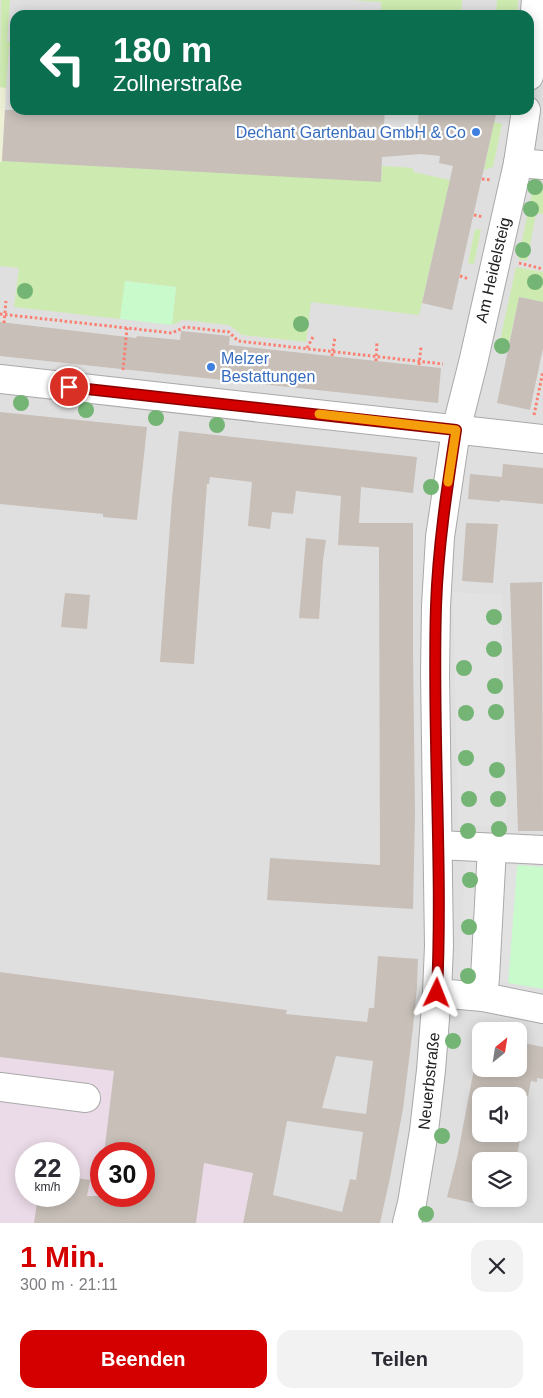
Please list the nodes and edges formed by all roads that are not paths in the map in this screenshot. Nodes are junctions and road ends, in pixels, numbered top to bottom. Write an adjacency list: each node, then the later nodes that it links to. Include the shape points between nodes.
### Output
1 (536, 0): 2 (street)
2 (534, 22)
3 (526, 115): 4 (street, Am Heidelsteig)
4 (530, 164): 6 (street, Am Heidelsteig)
5 (0, 379): 6 (street)
6 (456, 430): 7 (street); 8 (street, Neuerbstraße, via 440,537 436,606)
7 (536, 438)
8 (438, 845): 9 (street); 11 (street, Neuerbstraße)
9 (492, 848): 10 (street); 12 (street)
10 (543, 850)
11 (437, 993): 12 (street); 16 (street, Neuerbstraße, via 425,1122)
12 (483, 997): 13 (street)
13 (543, 1009)
14 (0, 1087): 15 (street)
15 (86, 1098)
16 (407, 1223)

